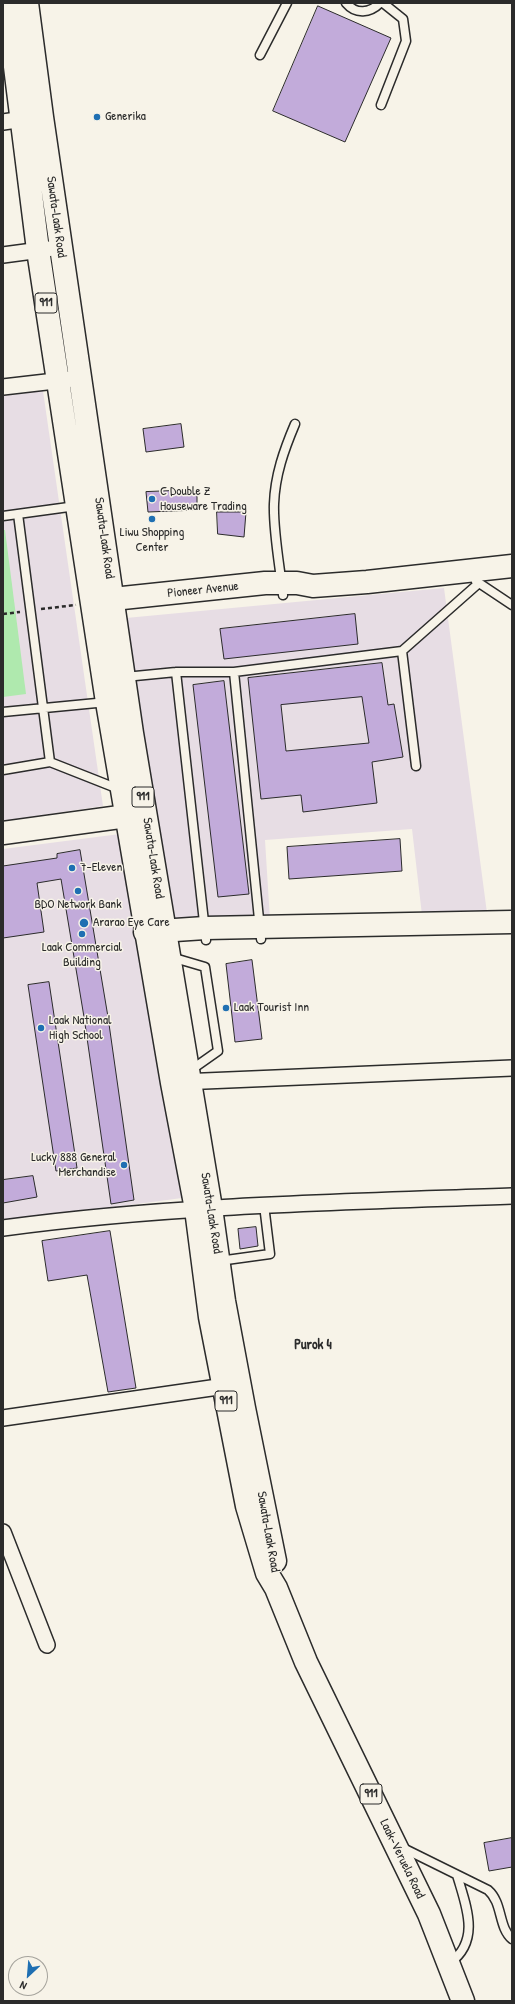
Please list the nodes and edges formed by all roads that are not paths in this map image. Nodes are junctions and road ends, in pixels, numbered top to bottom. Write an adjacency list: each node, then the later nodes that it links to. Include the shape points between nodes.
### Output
1 (7, 3): 9 (main road, Sawata-Laak Road / 911)
2 (27, 3): 8 (main road, Sawata-Laak Road / 911)
3 (287, 3): 6 (lane)
4 (346, 3): 5 (lane, via 359,11 371,10)
5 (382, 3): 7 (lane, via 403,19 406,41)
6 (260, 55)
7 (381, 105)
8 (42, 117): 9 (street); 10 (main road, Sawata-Laak Road / 911)
9 (12, 121): 11 (main road, Sawata-Laak Road / 911)
10 (61, 247): 11 (street); 13 (main road, Sawata-Laak Road / 911)
11 (38, 250): 12 (street); 14 (main road, Sawata-Laak Road / 911)
12 (3, 255)
13 (81, 378): 14 (street); 17 (main road, Sawata-Laak Road / 911)
14 (59, 380): 15 (street); 17 (main road, Sawata-Laak Road / 911)
15 (3, 387)
16 (295, 424): 22 (lane, via 283,451 274,504)
17 (88, 504): 18 (lane); 24 (main road, Sawata-Laak Road / 911)
18 (18, 514): 19 (lane); 30 (lane)
19 (3, 516)
20 (512, 566): 21 (main road, Pioneer Avenue)
21 (471, 577): 22 (main road, Pioneer Avenue, via 313,586 297,583); 23 (lane); 25 (lane)
22 (282, 589): 24 (main road, Pioneer Avenue)
23 (512, 605)
24 (101, 606): 28 (main road, Sawata-Laak Road / 911); 29 (main road, Sawata-Laak Road / 911)
25 (402, 651): 27 (lane); 33 (lane)
26 (176, 672): 27 (lane); 28 (lane); 40 (lane)
27 (234, 672): 39 (lane)
28 (125, 677): 42 (main road, Sawata-Laak Road / 911)
29 (107, 702): 30 (lane); 35 (main road, Sawata-Laak Road / 911)
30 (42, 708): 31 (lane); 32 (lane)
31 (3, 712)
32 (50, 762): 34 (lane); 35 (lane)
33 (416, 766)
34 (3, 770)
35 (123, 791): 36 (main road, Sawata-Laak Road / 911)
36 (127, 816): 37 (main road); 42 (main road, Sawata-Laak Road / 911)
37 (3, 833)
38 (512, 922): 39 (main road)
39 (260, 933): 40 (main road); 41 (main road)
40 (205, 934): 42 (main road)
41 (512, 934)
42 (159, 941): 44 (main road, Sawata-Laak Road / 911); 44 (lane, via 205,967 218,1051)
43 (512, 1068): 44 (street)
44 (183, 1079): 47 (main road, Sawata-Laak Road / 911)
45 (512, 1196): 46 (street)
46 (264, 1205): 47 (street); 49 (lane, via 270,1254)
47 (204, 1208): 48 (street); 49 (main road, Sawata-Laak Road / 911); 50 (main road, Sawata-Laak Road / 911, via 210,1318)
48 (3, 1228)
49 (218, 1262): 50 (main road, Sawata-Laak Road / 911)
50 (231, 1385): 51 (street); 53 (main road, Sawata-Laak Road / 911, via 247,1506 267,1573)
51 (3, 1418)
52 (3, 1532): 54 (street)
53 (276, 1588): 55 (main road, Laak-Veruela Road / 911, via 306,1662)
54 (47, 1645)
55 (396, 1845): 56 (lane); 58 (main road, Laak-Veruela Road / 911)
56 (457, 1875): 57 (lane, via 493,1895 504,1928); 58 (lane, via 467,1913 469,1935 459,1956)
57 (512, 1939)
58 (450, 1963): 59 (main road, Laak-Veruela Road / 911)
59 (463, 2001)

